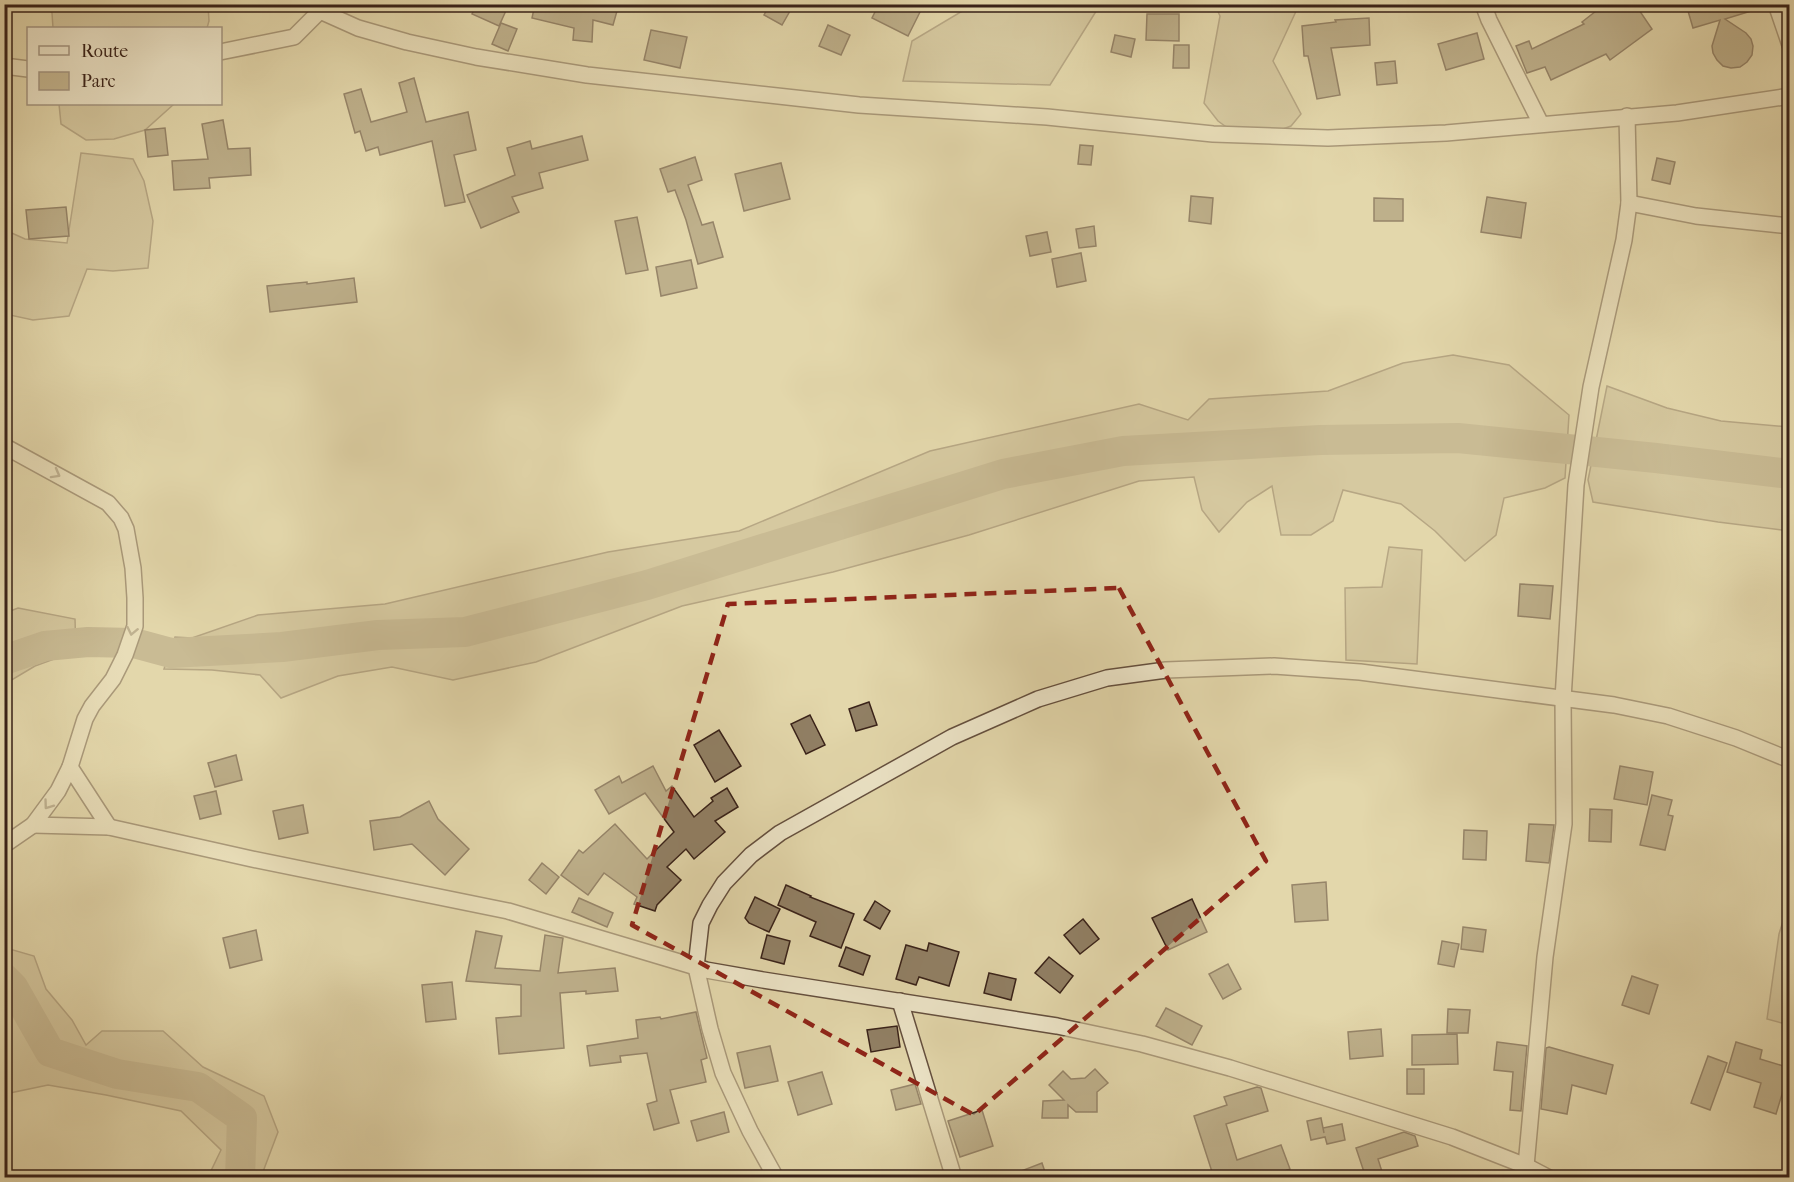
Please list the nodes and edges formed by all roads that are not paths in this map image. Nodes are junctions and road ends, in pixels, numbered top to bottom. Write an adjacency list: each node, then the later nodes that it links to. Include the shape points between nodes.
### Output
1 (1483, 4): 10 (street)
2 (1776, 4): 4 (street)
3 (315, 8): 5 (street, via 294,37); 10 (street, via 358,28 476,57 586,75 859,105 1282,137 1446,133)
4 (1790, 45)
5 (222, 52)
6 (4, 66): 7 (street)
7 (27, 69)
8 (1790, 96): 9 (street, via 1677,113)
9 (1627, 116): 10 (street); 11 (street)
10 (1541, 124)
11 (1629, 203): 12 (street, via 1696,216); 14 (street, via 1591,387 1576,485)
12 (1790, 225)
13 (4, 446): 16 (street, one-way to 16, via 108,503 126,529 133,568 135,626 126,655 86,719)
14 (1563, 699): 15 (street, via 1668,716); 20 (street, via 1360,672 1274,666 1166,670 1107,678 1038,699 952,737 780,833 724,883 710,905 701,923); 22 (street, via 1564,824 1545,957)
15 (1790, 760)
16 (70, 767): 17 (street, one-way to 17); 18 (street)
17 (33, 825): 18 (street); 19 (street)
18 (109, 827): 20 (street, via 508,910)
19 (4, 845)
20 (696, 967): 21 (street); 23 (street, via 723,1073)
21 (900, 1001): 22 (street, via 1142,1044 1431,1130); 24 (street)
22 (1526, 1166): 25 (street)
23 (776, 1178)
24 (954, 1178)
25 (1549, 1178)

